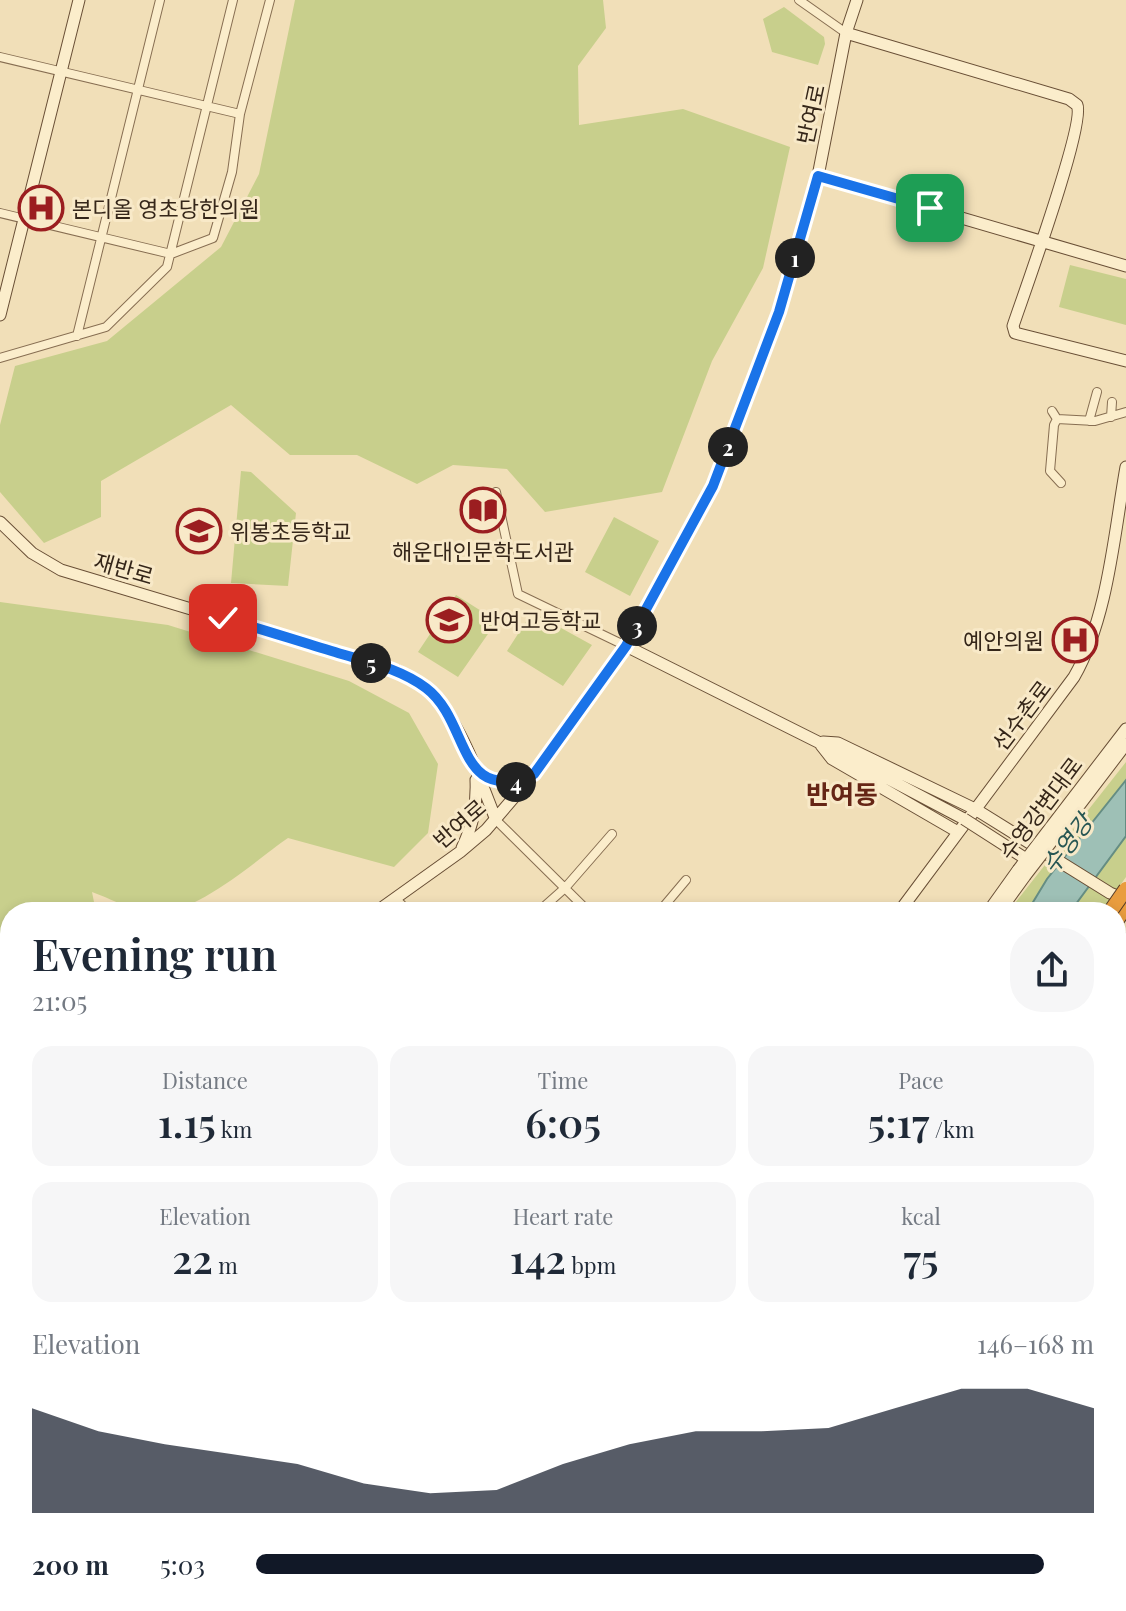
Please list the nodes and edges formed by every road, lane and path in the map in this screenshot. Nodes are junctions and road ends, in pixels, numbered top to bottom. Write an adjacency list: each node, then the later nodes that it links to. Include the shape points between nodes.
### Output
1 (79, 0): 9 (main road)
2 (160, 0): 10 (street)
3 (233, 0): 11 (street)
4 (270, 0): 12 (street)
5 (799, 0): 7 (street)
6 (857, 0): 7 (main road, 반여로)
7 (846, 33): 13 (main road, 반여로); 17 (main road, via 1077,105 1079,117)
8 (0, 57): 9 (street)
9 (60, 71): 10 (street); 15 (main road)
10 (137, 90): 11 (street); 16 (street)
11 (207, 107): 12 (street); 18 (street)
12 (240, 114): 18 (street, via 232,172 213,238)
13 (818, 176): 17 (main road); 33 (main road, 반여로, via 779,312 713,486)
14 (0, 213): 15 (street)
15 (24, 219): 16 (street); 20 (main road)
16 (100, 237): 18 (street); 21 (street)
17 (1042, 241): 19 (main road); 23 (main road, via 1015,333)
18 (171, 254): 21 (street, via 167,267 106,327)
19 (1126, 266)
20 (0, 315)
21 (77, 336): 22 (street)
22 (0, 358)
23 (1126, 361)
24 (1097, 392): 28 (street)
25 (1112, 402): 27 (street)
26 (1126, 412): 27 (street)
27 (1111, 417): 28 (street)
28 (1089, 421): 30 (street, via 1054,415 1050,471)
29 (1126, 467): 39 (main road, 선수촌로, via 1097,628 1087,655)
30 (1061, 483)
31 (496, 492): 33 (street, via 518,594)
32 (0, 522): 37 (main road, 재반로, via 32,553 61,570 398,671 428,690 446,711)
33 (626, 646): 35 (main road); 38 (main road, 반여로)
34 (1126, 729): 43 (main road, 수영강변대로)
35 (823, 744): 40 (main road, via 838,743); 44 (main road, via 832,759); 47 (main road, bridge, via 964,819)
36 (1126, 744): 43 (main road, 수영강변대로)
37 (476, 771): 38 (main road, via 490,781 516,782); 41 (main road, 재반로); 46 (main road, via 477,805)
38 (534, 774): 41 (main road, 반여로)
39 (990, 789): 40 (main road, 선수촌로); 42 (main road)
40 (975, 809): 42 (main road); 44 (main road, 선수촌로)
41 (496, 820): 46 (main road, 반여로); 50 (street)
42 (998, 823): 52 (main road)
43 (1054, 830): 47 (main road, 수영강변대로, bridge)
44 (958, 832): 58 (main road, 선수촌로)
45 (612, 834): 50 (street)
46 (460, 852): 51 (main road, 반여로)
47 (1030, 862): 48 (main road, 수영강변대로, bridge)
48 (1021, 873): 59 (main road, 수영강변대로); 60 (main road, 수영강변대로)
49 (686, 880): 57 (street)
50 (565, 888): 55 (street); 56 (street)
51 (395, 898): 53 (main road, 반여로); 54 (street)
52 (1126, 899)
53 (390, 902)
54 (399, 902)
55 (549, 902)
56 (579, 902)
57 (667, 902)
58 (906, 902)
59 (996, 902)
60 (1005, 902)

